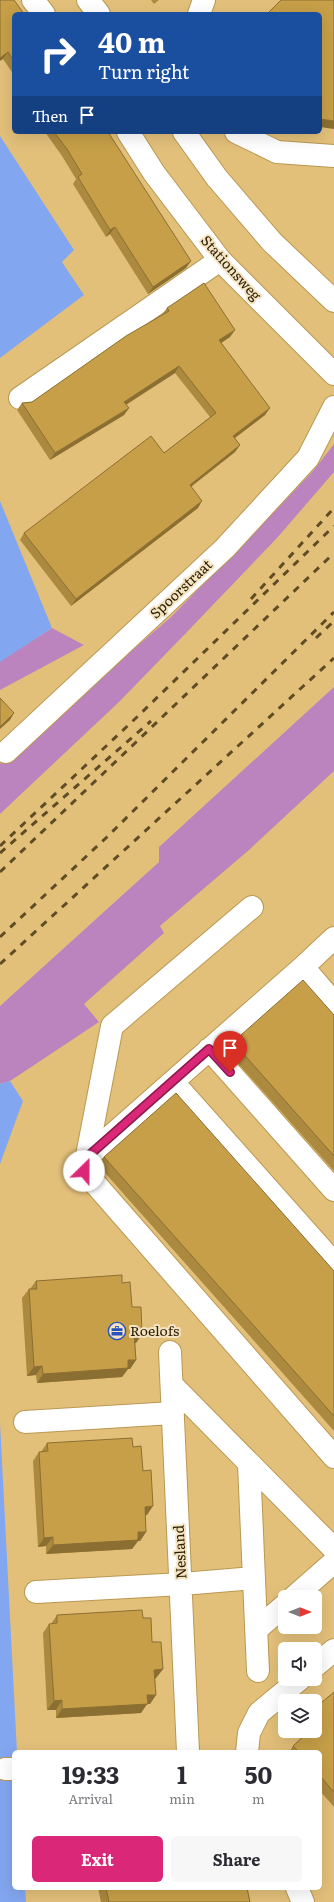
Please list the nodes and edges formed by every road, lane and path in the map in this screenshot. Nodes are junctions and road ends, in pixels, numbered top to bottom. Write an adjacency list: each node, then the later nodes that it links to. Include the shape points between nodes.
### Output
1 (33, 0): 4 (street)
2 (88, 0): 5 (street)
3 (204, 0): 6 (street)
4 (42, 12)
5 (97, 12)
6 (200, 12)
7 (129, 134): 11 (street, Stationsweg, via 154,173)
8 (185, 134): 12 (street, via 217,178 272,242)
9 (240, 134): 10 (street, via 277,152)
10 (334, 156)
11 (220, 260): 13 (street, Stationsweg); 14 (street)
12 (334, 301)
13 (334, 374)
14 (20, 398)
15 (334, 407): 16 (street, Spoorstraat, via 308,458 225,548)
16 (6, 752)
17 (252, 907): 23 (street, via 112,1026)
18 (334, 938): 19 (street)
19 (303, 967): 20 (street); 21 (street)
20 (334, 1003)
21 (209, 1049): 22 (street); 24 (street)
22 (173, 1082): 23 (street); 25 (street)
23 (86, 1158): 30 (street, via 84,1171)
24 (334, 1190)
25 (334, 1263)
26 (170, 1352): 27 (street, Nesland)
27 (172, 1385): 28 (street, Nesland); 31 (street)
28 (173, 1413): 29 (street); 35 (street, Nesland)
29 (25, 1422)
30 (334, 1457)
31 (249, 1464): 32 (street); 34 (street)
32 (334, 1549)
33 (334, 1562): 36 (street)
34 (254, 1578): 35 (street); 39 (street)
35 (182, 1584): 37 (street); 44 (street, Nesland)
36 (302, 1590)
37 (36, 1592)
38 (278, 1611): 39 (street)
39 (256, 1630): 42 (street)
40 (334, 1650): 41 (street)
41 (322, 1660)
42 (258, 1671)
43 (292, 1686): 45 (street, via 260,1713 249,1733)
44 (188, 1750)
45 (247, 1750)
46 (298, 1890): 47 (street)
47 (303, 1902)

